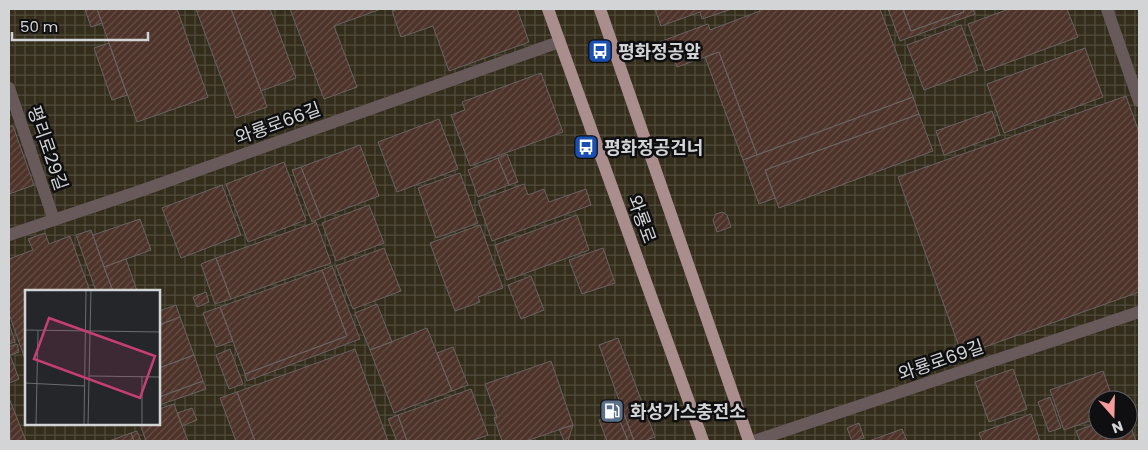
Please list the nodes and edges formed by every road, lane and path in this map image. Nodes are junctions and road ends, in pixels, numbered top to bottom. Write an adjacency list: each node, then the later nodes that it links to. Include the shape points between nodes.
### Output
1 (548, 9): 4 (main road, 와룡로)
2 (600, 9): 11 (main road, 와룡로)
3 (1107, 9): 6 (street)
4 (559, 42): 7 (street, 와룡로66길); 10 (main road, 와룡로)
5 (9, 88): 7 (street, 평리로29길)
6 (1139, 101)
7 (54, 220): 8 (street, 와룡로66길)
8 (9, 234)
9 (1139, 312): 12 (street, 와룡로69길)
10 (703, 441)
11 (749, 441)
12 (754, 441)

